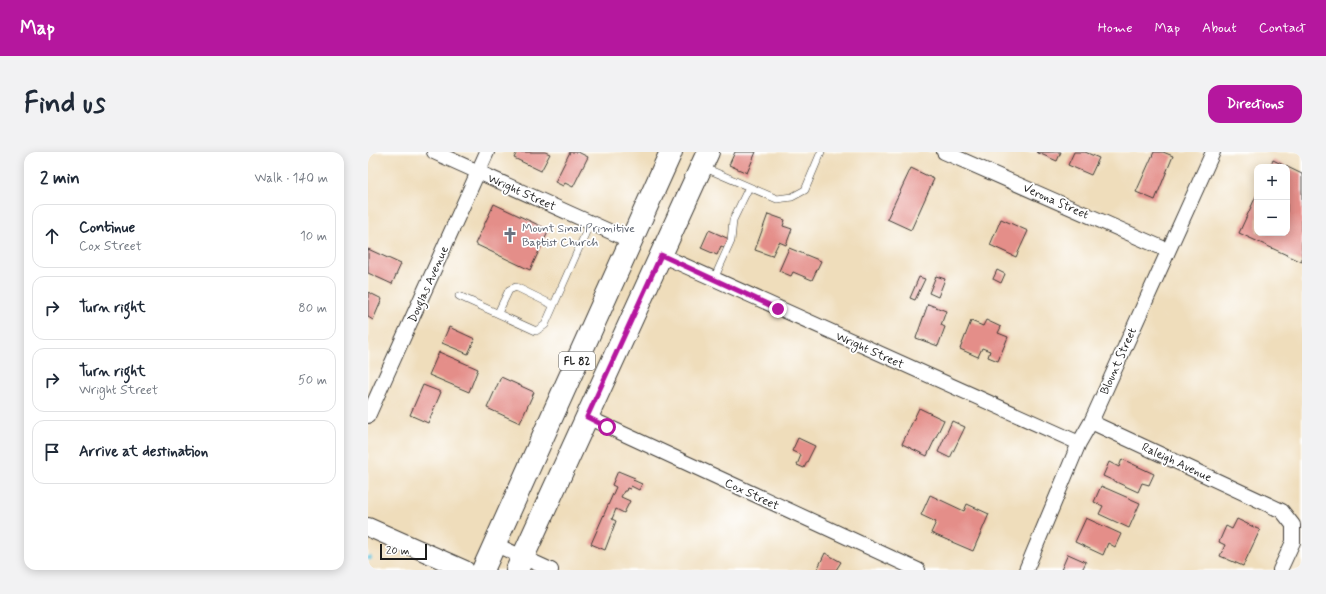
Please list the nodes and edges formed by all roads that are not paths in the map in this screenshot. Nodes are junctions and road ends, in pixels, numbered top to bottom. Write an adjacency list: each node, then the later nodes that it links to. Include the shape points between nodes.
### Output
1 (434, 152): 8 (street, Wright Street)
2 (487, 152): 8 (street, Douglas Avenue)
3 (671, 152): 11 (main road, FL 82)
4 (821, 152): 9 (lane, via 805,190 792,197 777,199)
5 (944, 152): 12 (street, Verona Street)
6 (1213, 152): 12 (street, Blount Street)
7 (705, 159): 9 (lane); 13 (main road, FL 82)
8 (478, 172): 10 (street, Wright Street); 19 (street, Douglas Avenue)
9 (749, 187): 14 (lane, via 733,220 731,241)
10 (590, 223): 11 (street, Wright Street); 17 (lane)
11 (631, 242): 15 (main road, via 643,258); 24 (main road, FL 82)
12 (1167, 250): 21 (street, Blount Street)
13 (661, 255): 14 (street, Wright Street); 15 (main road, FL 82)
14 (714, 279): 22 (street, Wright Street)
15 (648, 284): 20 (main road, FL 82)
16 (459, 296): 18 (lane)
17 (553, 305): 18 (lane, via 516,287 509,290); 18 (lane, via 546,325 536,331)
18 (498, 313)
19 (368, 416)
20 (587, 417): 25 (main road, FL 82); 29 (street, Cox Street)
21 (1091, 422): 22 (street, Blount Street); 31 (street, Raleigh Avenue, via 1282,511 1293,525 1293,542)
22 (1079, 443): 30 (street, Blount Street)
23 (368, 527): 26 (street)
24 (494, 544): 25 (street); 27 (main road, FL 82)
25 (520, 564): 28 (street)
26 (465, 570)
27 (483, 570)
28 (551, 570)
29 (918, 570)
30 (1026, 570)
31 (1280, 570)

